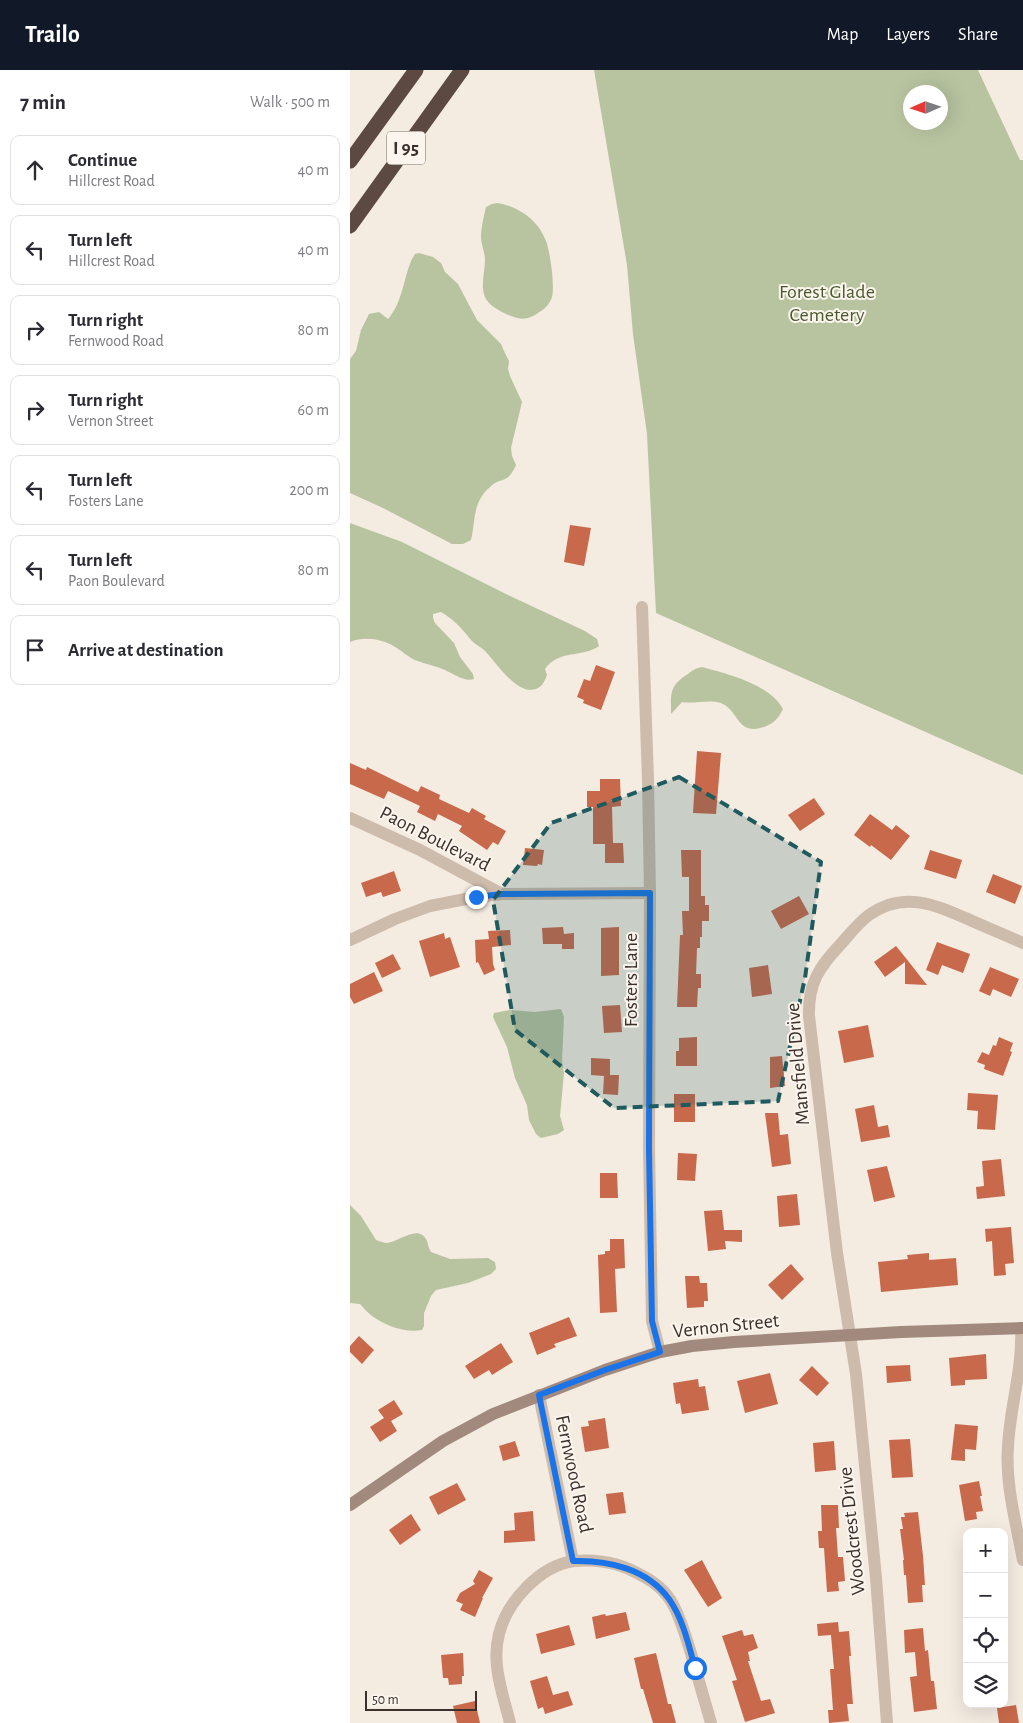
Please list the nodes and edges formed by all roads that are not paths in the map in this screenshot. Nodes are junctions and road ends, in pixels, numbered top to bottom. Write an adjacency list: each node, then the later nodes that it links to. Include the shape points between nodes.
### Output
1 (416, 70): 3 (highway, I 95)
2 (462, 70): 4 (highway, I 95)
3 (350, 161)
4 (350, 226)
5 (642, 607): 7 (street, Fosters Lane)
6 (350, 818): 8 (street, Paon Boulevard, via 420,850)
7 (650, 893): 8 (street, Paon Boulevard); 13 (street, Fosters Lane, via 652,1324)
8 (502, 894): 9 (street, Paon Boulevard, via 430,906 395,918)
9 (350, 940)
10 (1023, 943): 12 (street, Mansfield Drive, via 935,905 912,901 897,903 864,920 829,956 814,980 809,1016 837,1252)
11 (1022, 1328): 12 (main road, Vernon Street); 16 (street, via 1007,1458)
12 (851, 1335): 13 (main road, Vernon Street, via 711,1344); 20 (street, Woodcrest Drive)
13 (660, 1352): 14 (main road, Vernon Street)
14 (539, 1395): 15 (main road, Vernon Street, via 493,1414 443,1441); 17 (street, Fernwood Road)
15 (350, 1505)
16 (1023, 1560)
17 (573, 1561): 18 (street, via 537,1578 513,1602 504,1618 496,1654); 19 (street, via 590,1560 625,1568 657,1584 679,1618)
18 (510, 1723)
19 (711, 1723)
20 (887, 1723)

